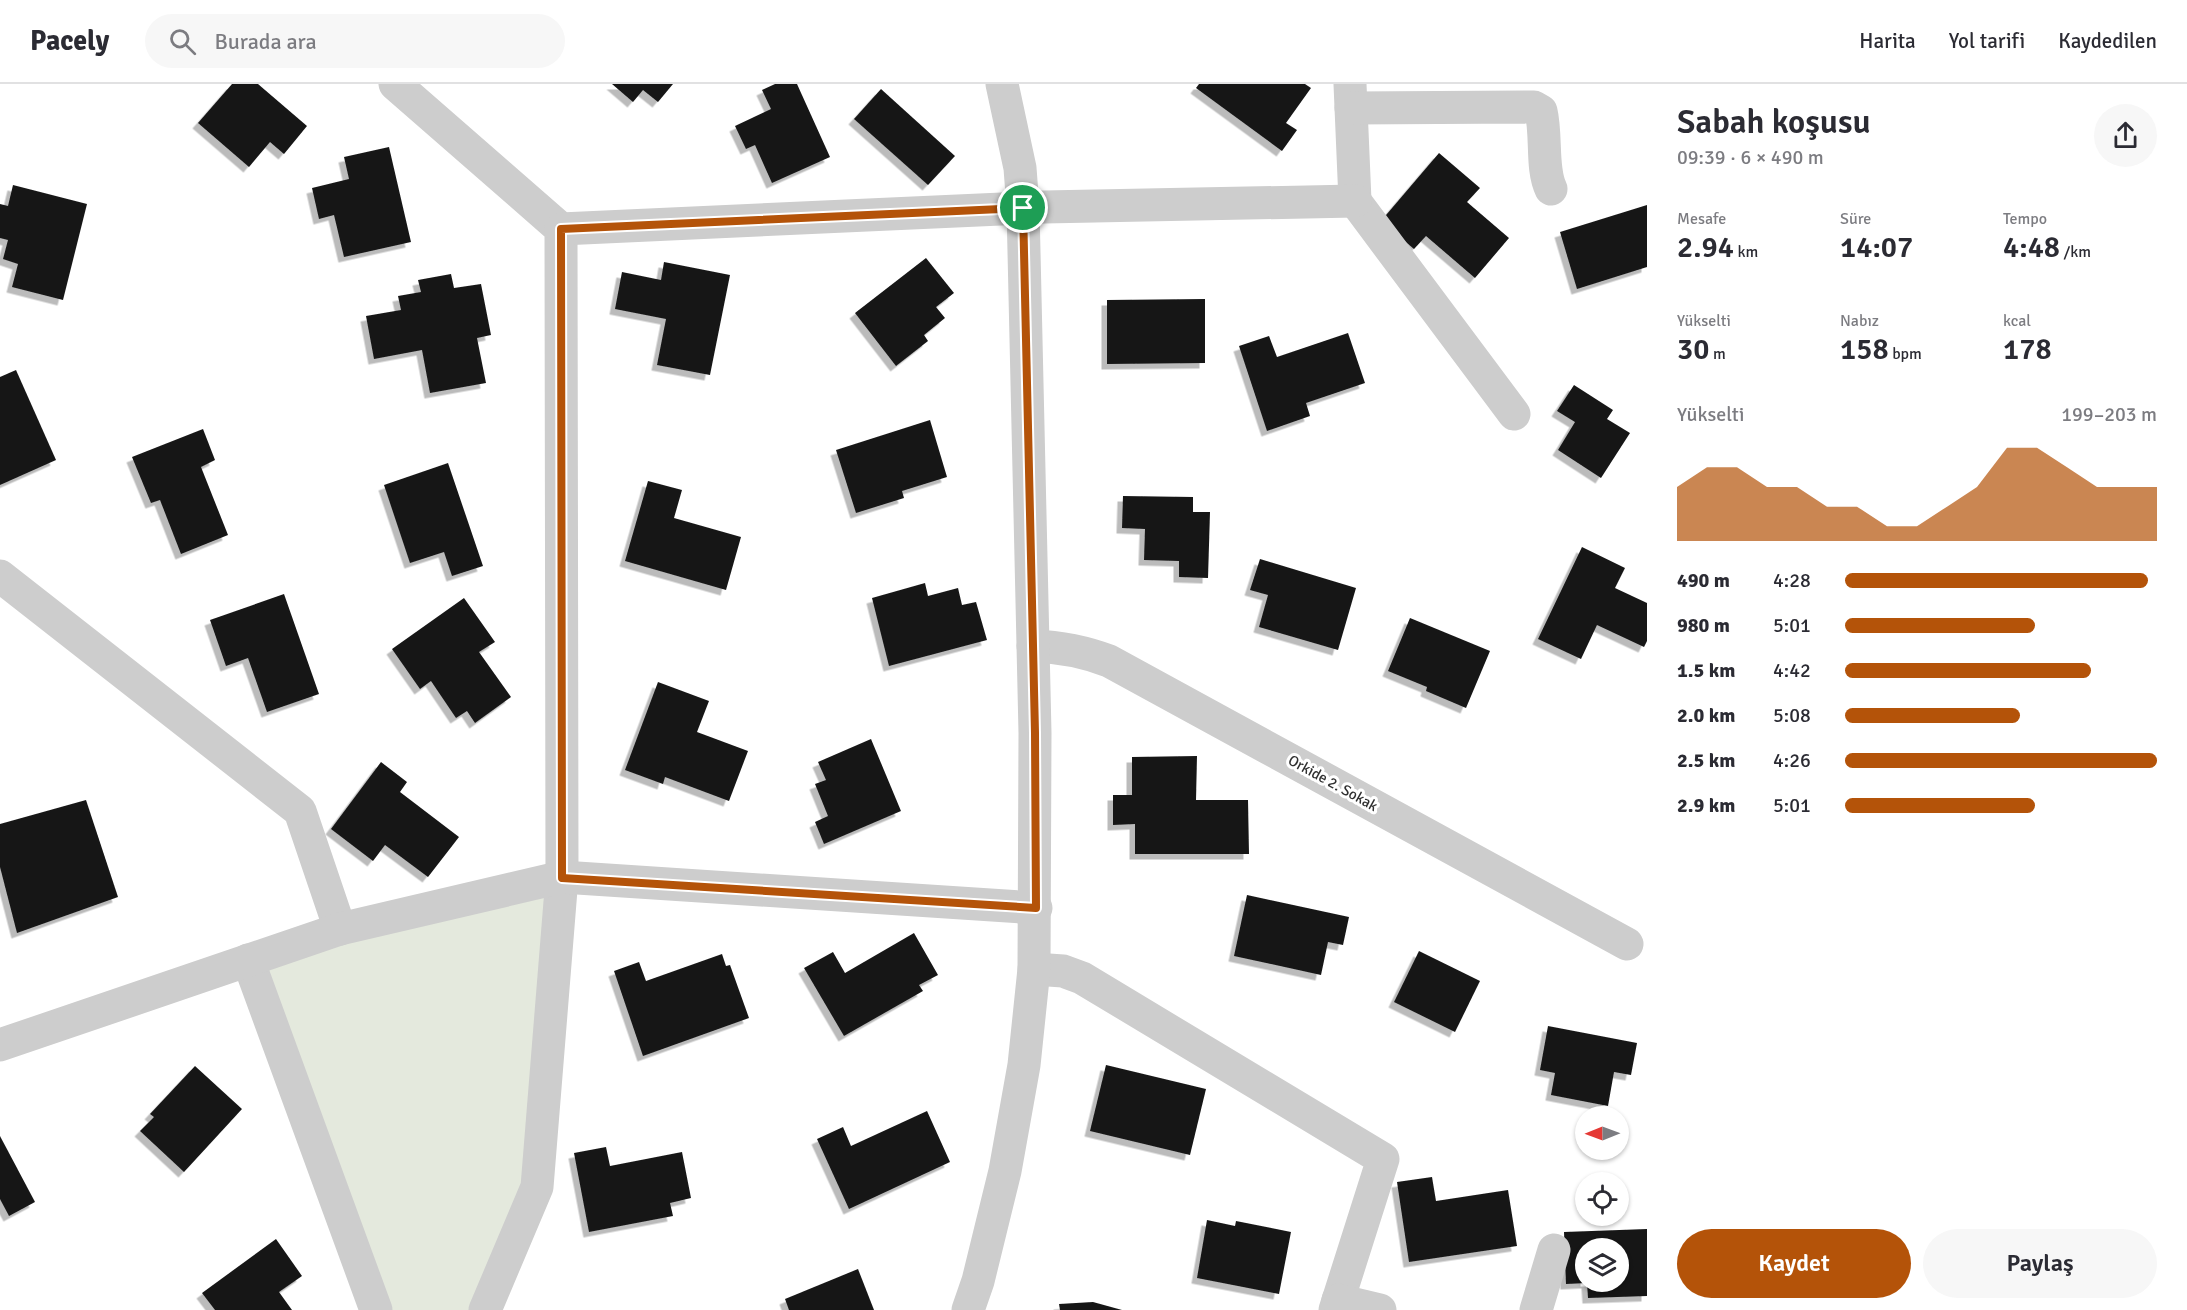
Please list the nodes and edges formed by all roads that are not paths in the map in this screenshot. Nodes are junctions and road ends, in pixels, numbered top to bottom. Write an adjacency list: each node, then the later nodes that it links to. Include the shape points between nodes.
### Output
1 (395, 84): 7 (street)
2 (1002, 84): 6 (street, via 1020,168)
3 (1351, 96): 4 (street, via 1534,107 1541,111 1544,123 1546,180); 5 (street)
4 (1551, 189)
5 (1356, 201): 6 (street); 8 (street)
6 (1023, 208): 7 (street); 10 (street)
7 (561, 229): 11 (street)
8 (1514, 414)
9 (0, 576): 13 (street, via 300,811)
10 (1033, 646): 12 (street); 14 (street, Orkide 2. Sokak, via 1060,647 1109,660)
11 (562, 878): 12 (street); 13 (street); 21 (street, via 537,1187)
12 (1036, 908): 16 (street)
13 (340, 929): 15 (street)
14 (1627, 944)
15 (248, 960): 17 (street); 20 (street)
16 (1034, 969): 19 (street, via 1063,971 1082,978 1383,1159); 22 (street, via 1024,1065 1005,1171)
17 (0, 1045)
18 (1554, 1250): 24 (street)
19 (1336, 1305): 23 (street)
20 (376, 1310)
21 (485, 1310)
22 (968, 1310)
23 (1380, 1310)
24 (1536, 1310)

